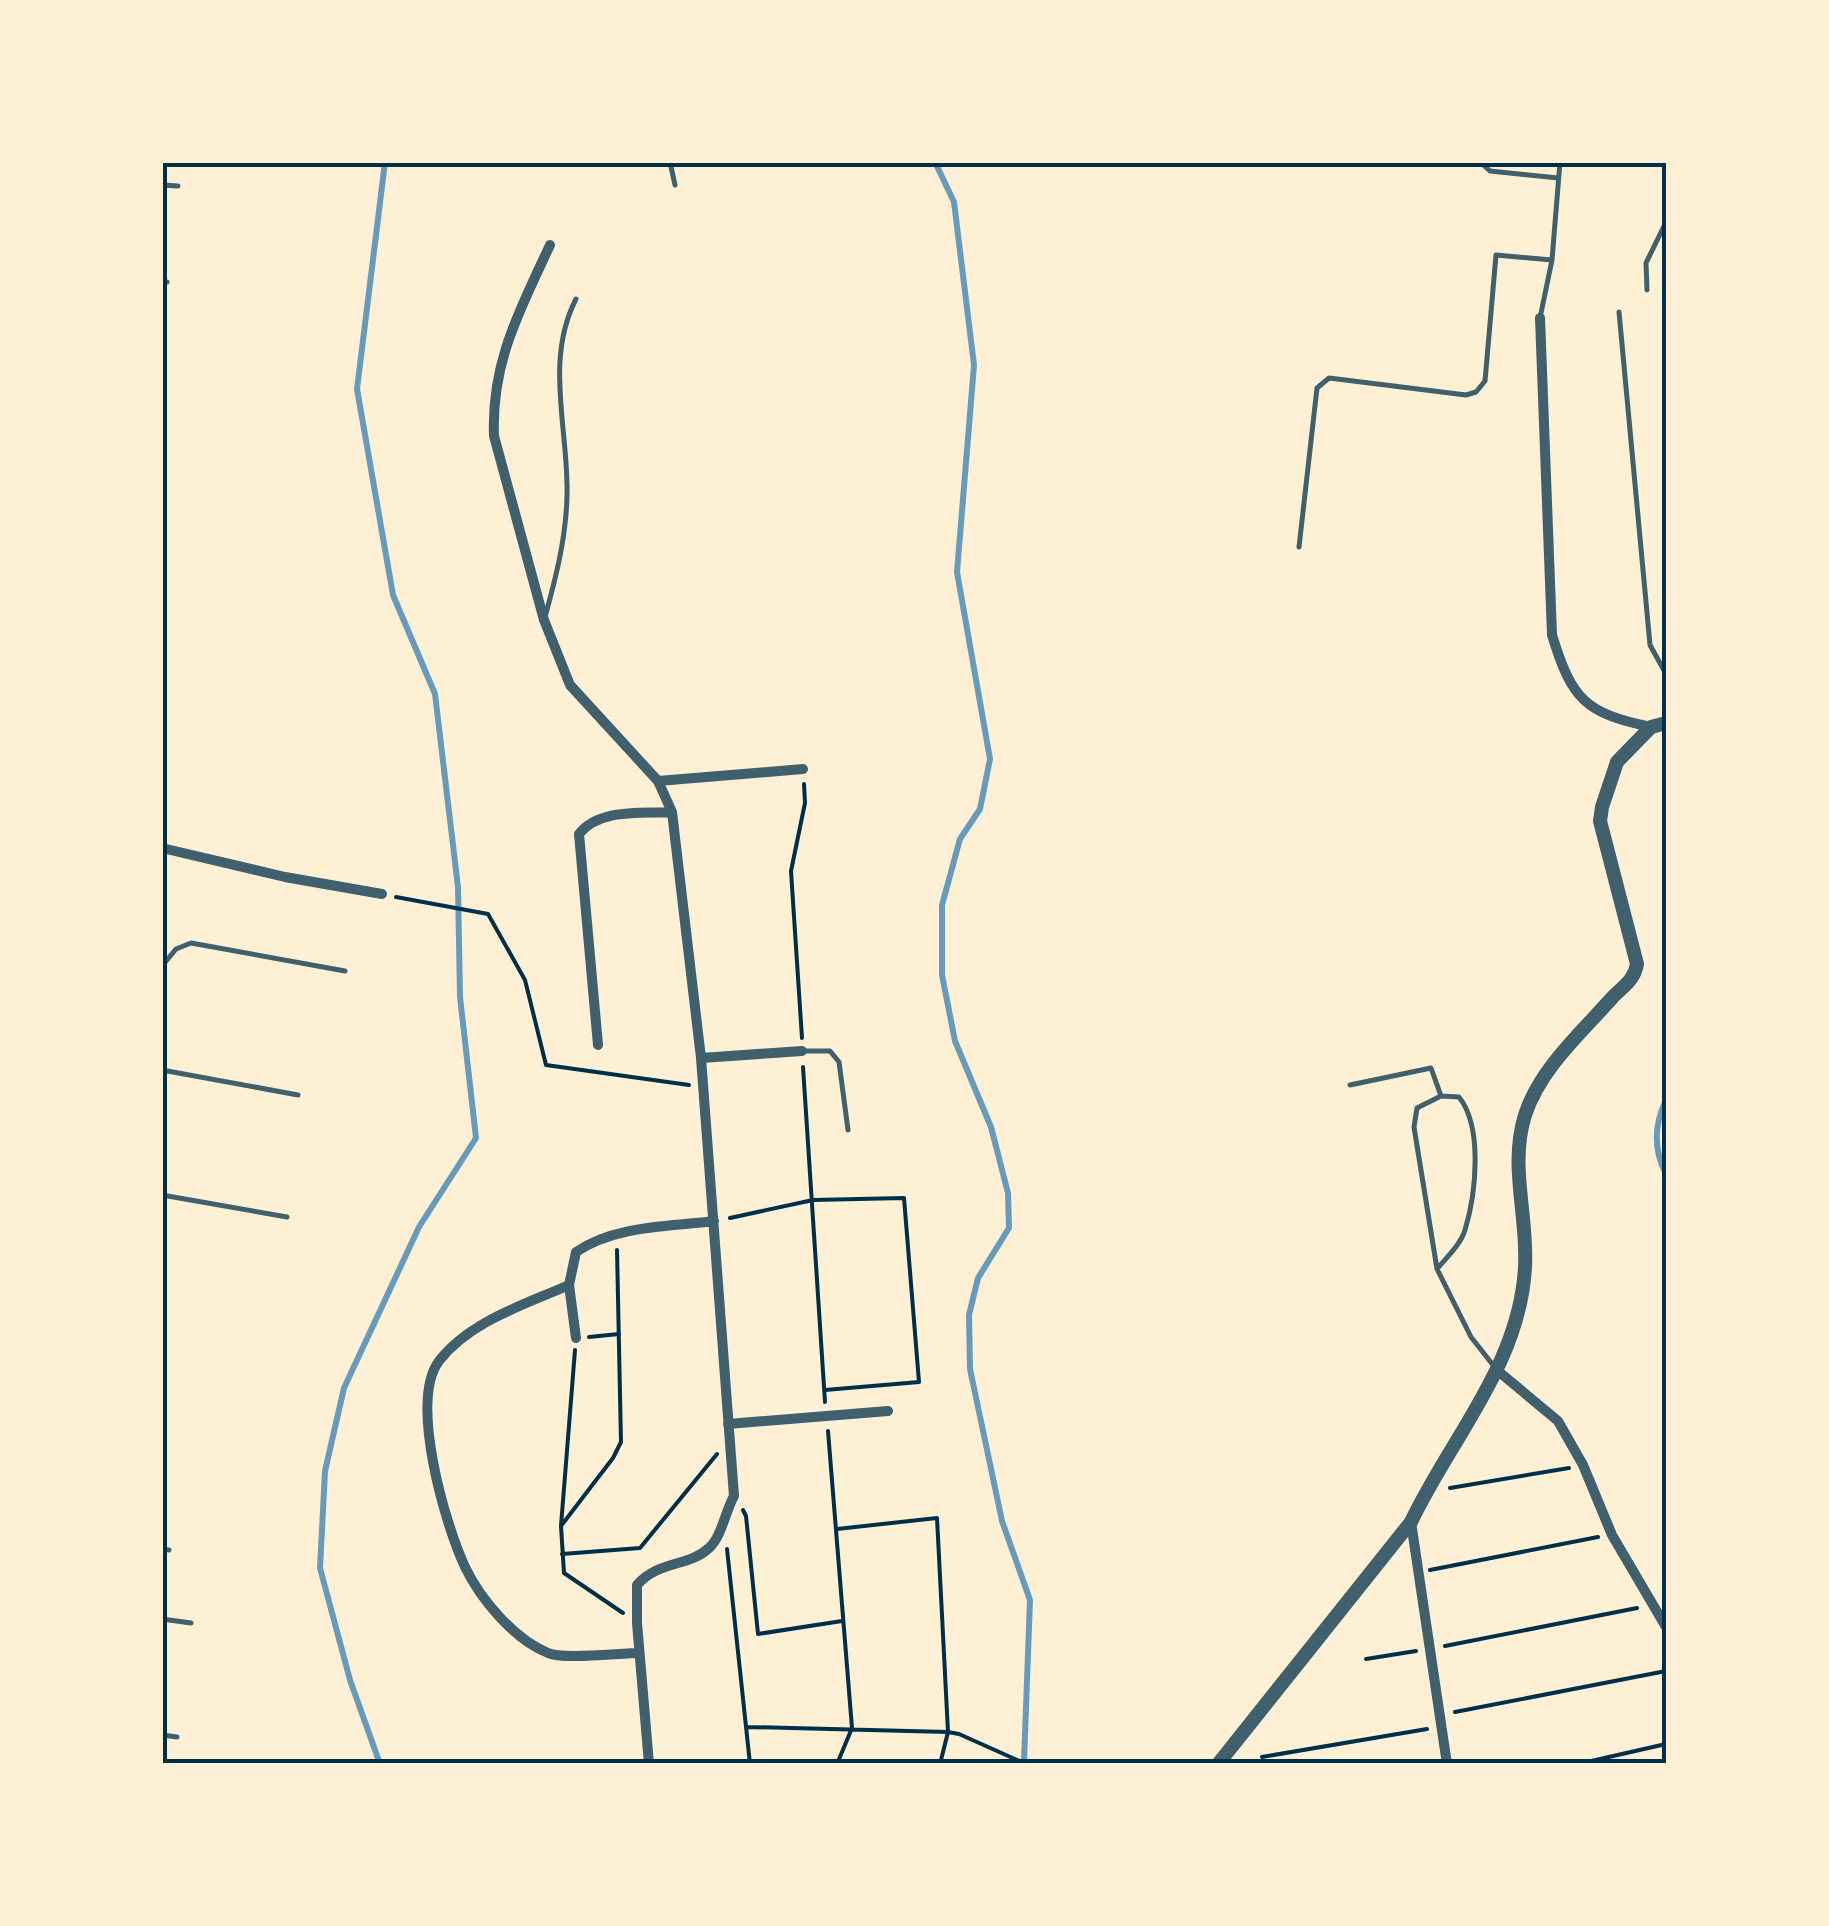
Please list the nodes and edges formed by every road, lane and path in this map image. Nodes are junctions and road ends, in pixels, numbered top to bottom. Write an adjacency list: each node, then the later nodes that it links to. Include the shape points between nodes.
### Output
1 (670, 162): 7 (lane)
2 (1480, 162): 4 (lane, via 1490,171)
3 (1560, 162): 4 (lane)
4 (1558, 178): 10 (lane)
5 (162, 184): 6 (lane)
6 (178, 186)
7 (676, 186)
8 (1666, 222): 11 (lane, via 1646,263)
9 (550, 245): 16 (street, via 504,345 493,409 494,436)
10 (1552, 260): 14 (lane); 15 (lane, via 1496,255 1485,381 1476,392 1330,378 1317,388)
11 (1648, 290)
12 (576, 300): 16 (lane, via 567,316 560,369 568,495 560,564)
13 (1619, 312): 17 (lane, via 1650,645)
14 (1540, 318): 19 (street, via 1552,635 1563,670 1583,699 1606,718)
15 (1300, 547)
16 (544, 620): 21 (street, via 570,685)
17 (1666, 674)
18 (1666, 723): 19 (street)
19 (1651, 728): 46 (street, via 1616,762 1600,821 1635,977 1542,1078 1526,1114 1516,1160 1526,1266 1514,1332)
20 (803, 769): 21 (street); 27 (path, via 805,803 791,871)
21 (658, 782): 22 (street)
22 (672, 812): 28 (street, via 600,818 579,834); 30 (street)
23 (162, 848): 24 (street)
24 (382, 894): 33 (path, via 488,914 525,980 546,1065)
25 (162, 966): 26 (lane, via 176,948 191,943)
26 (345, 971)
27 (802, 1026)
28 (598, 1045)
29 (802, 1051): 30 (street); 36 (lane, via 830,1052 839,1062); 38 (path)
30 (701, 1058): 33 (street)
31 (162, 1070): 34 (lane)
32 (1350, 1084): 35 (lane, via 1431,1068)
33 (702, 1088): 40 (street)
34 (298, 1095)
35 (1440, 1096): 42 (lane, via 1417,1108 1414,1127); 42 (lane, via 1460,1097 1470,1112 1475,1164 1464,1234)
36 (848, 1130)
37 (162, 1195): 39 (lane)
38 (813, 1200): 38 (path, via 904,1198 919,1382 824,1390); 40 (path)
39 (287, 1217)
40 (714, 1221): 41 (street); 49 (street)
41 (617, 1233): 43 (street, via 576,1252); 44 (path)
42 (1437, 1269): 46 (lane, via 1471,1337)
43 (570, 1286): 45 (street); 68 (street, via 493,1318 437,1364 426,1396 430,1444 465,1567 515,1632 551,1655)
44 (619, 1334): 45 (path); 56 (path, via 621,1442)
45 (576, 1338): 56 (path)
46 (1498, 1371): 51 (street, via 1558,1421); 52 (street)
47 (888, 1410): 48 (street)
48 (826, 1414): 49 (street); 57 (path)
49 (728, 1424): 50 (street)
50 (728, 1440): 53 (street); 59 (path, via 640,1548)
51 (1583, 1465): 52 (path); 58 (street)
52 (1425, 1493): 55 (street)
53 (734, 1496): 54 (street); 64 (path, via 746,1516 758,1634)
54 (724, 1516): 63 (street, via 717,1540 705,1552 649,1571 637,1585); 72 (path)
55 (1412, 1522): 60 (street); 85 (street)
56 (561, 1526): 59 (path)
57 (837, 1529): 64 (path); 74 (path, via 937,1518)
58 (1612, 1534): 60 (path); 61 (street)
59 (562, 1554): 63 (path, via 564,1573)
60 (1419, 1572): 67 (street)
61 (1656, 1604): 66 (street); 67 (path)
62 (162, 1619): 65 (lane)
63 (637, 1622): 68 (street)
64 (842, 1622): 73 (path)
65 (191, 1623)
66 (1666, 1627)
67 (1431, 1648): 69 (path); 71 (street)
68 (639, 1652): 80 (street)
69 (1366, 1659)
70 (1666, 1672): 71 (path)
71 (1441, 1721): 79 (path); 86 (street)
72 (747, 1727): 73 (path); 81 (path)
73 (852, 1728): 74 (path); 82 (path)
74 (948, 1732): 83 (path); 84 (path)
75 (162, 1735): 76 (lane)
76 (176, 1738)
77 (1666, 1744): 78 (path)
78 (1613, 1756): 87 (path); 88 (path)
79 (1262, 1757)
80 (649, 1764)
81 (750, 1764)
82 (836, 1764)
83 (940, 1764)
84 (1026, 1764)
85 (1218, 1764)
86 (1447, 1764)
87 (1578, 1764)
88 (1615, 1764)

